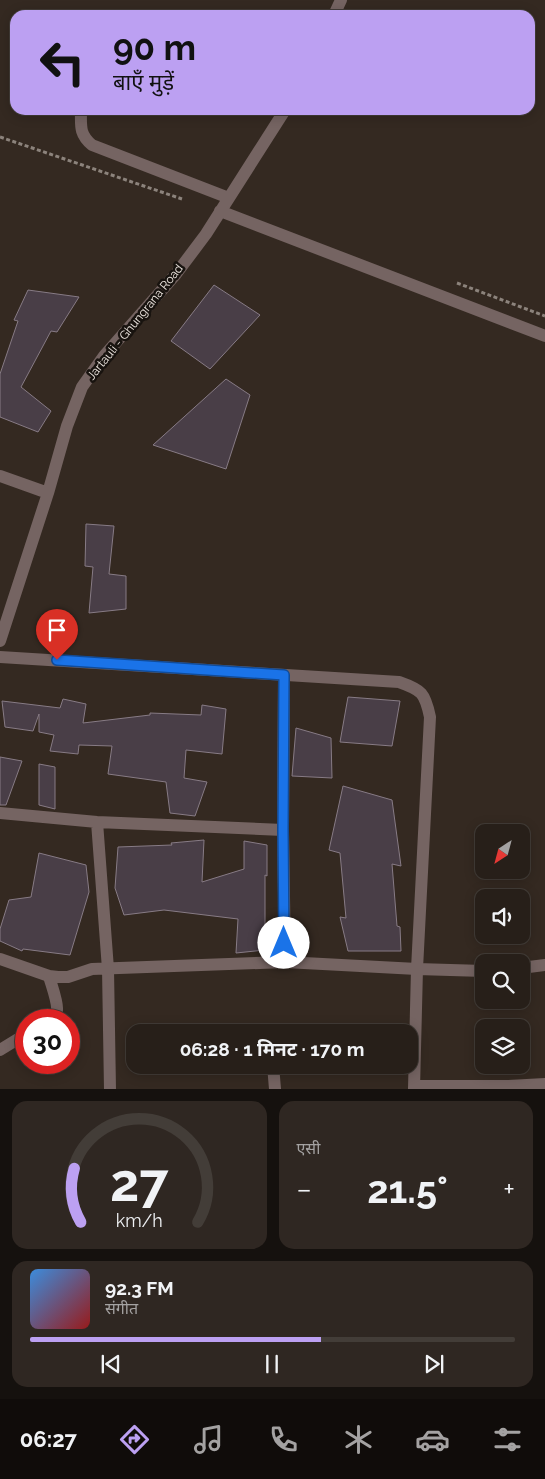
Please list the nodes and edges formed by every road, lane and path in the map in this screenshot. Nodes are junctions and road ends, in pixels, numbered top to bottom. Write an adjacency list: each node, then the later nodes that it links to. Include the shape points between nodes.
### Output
1 (82, 115): 4 (street, via 81,130 92,145)
2 (282, 115): 4 (street, Jartauli - Ghungrana Road)
3 (0, 137): 5 (path)
4 (229, 198): 6 (street, Jartauli - Ghungrana Road)
5 (184, 199)
6 (217, 216): 7 (street); 9 (street, Jartauli - Ghungrana Road, via 176,274 104,356 82,387)
7 (545, 336)
8 (0, 476): 9 (street)
9 (48, 494): 10 (street, Jartauli - Ghungrana Road)
10 (0, 641)
11 (0, 657): 12 (street)
12 (284, 675): 15 (street); 21 (street, via 399,682 418,689 427,701 430,717)
13 (0, 813): 14 (street)
14 (97, 822): 15 (street); 20 (street)
15 (283, 830): 17 (street)
16 (0, 959): 23 (street)
17 (285, 962): 20 (street); 21 (street)
18 (545, 966): 19 (street)
19 (530, 967)
20 (108, 969): 23 (street, via 92,969 68,977); 30 (street)
21 (417, 969): 22 (street); 29 (street)
22 (475, 971)
23 (49, 976): 24 (street)
24 (57, 1009)
25 (15, 1041): 26 (street)
26 (0, 1050)
27 (274, 1074): 31 (street)
28 (545, 1084): 29 (street)
29 (415, 1087)
30 (110, 1089)
31 (275, 1089)

